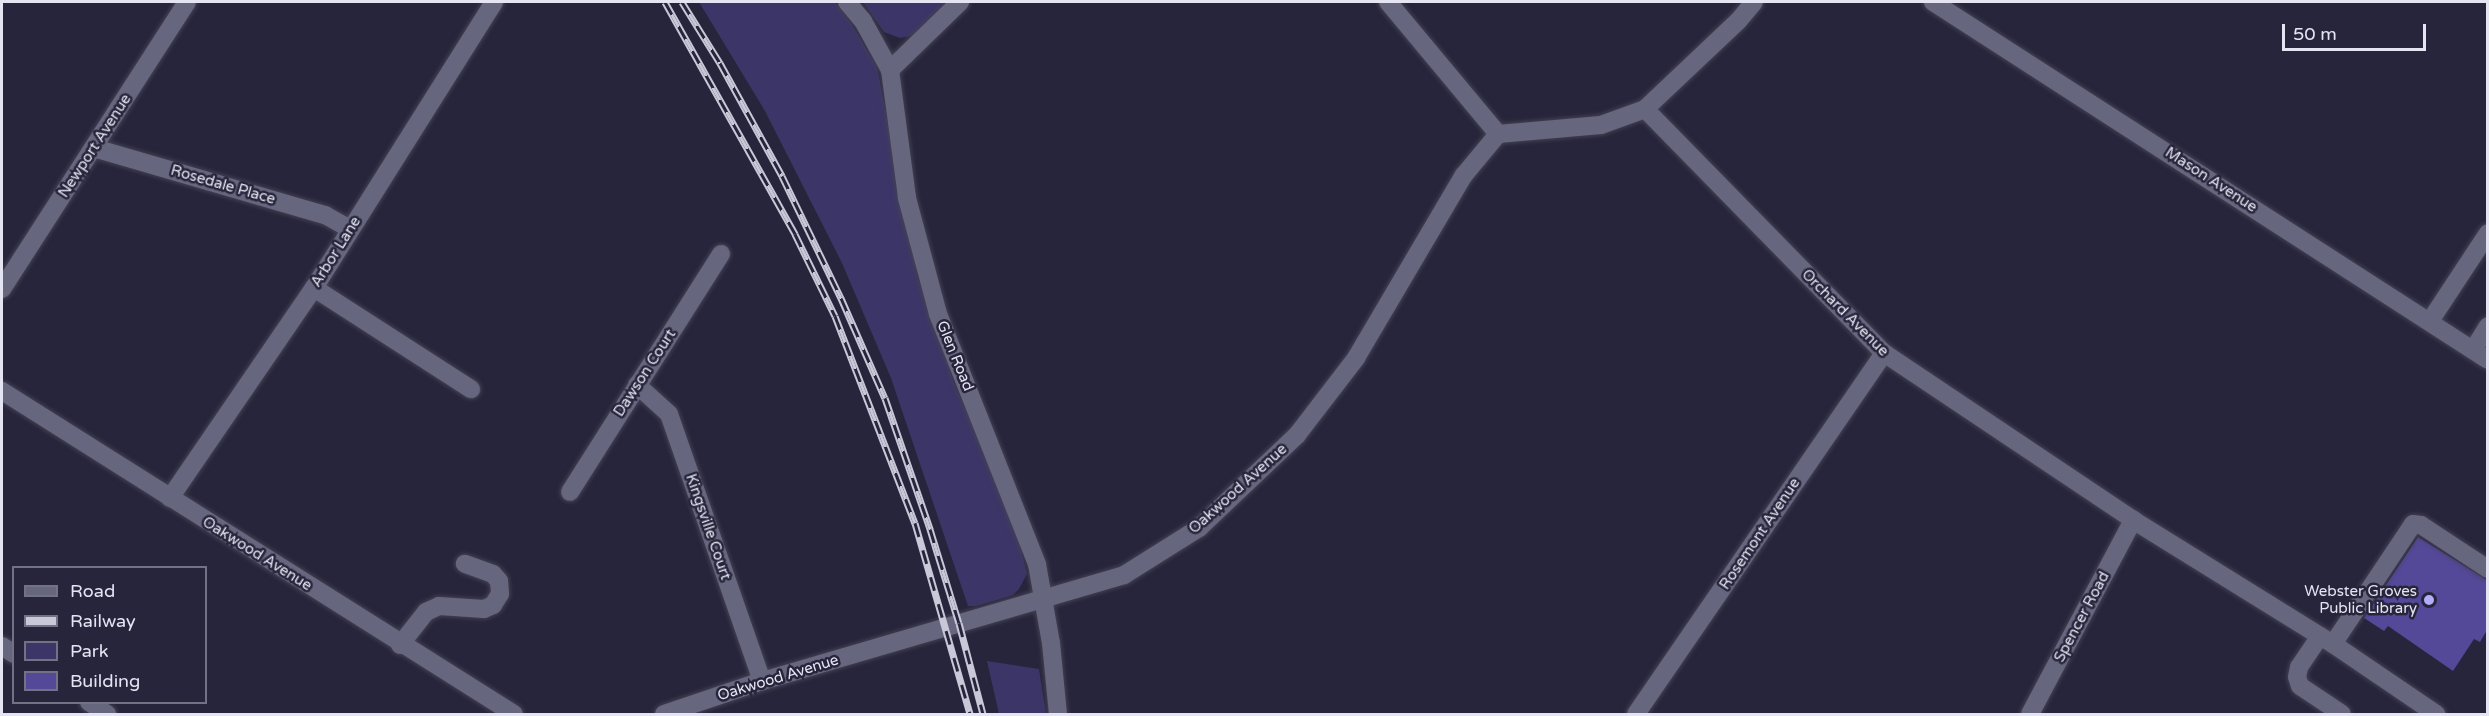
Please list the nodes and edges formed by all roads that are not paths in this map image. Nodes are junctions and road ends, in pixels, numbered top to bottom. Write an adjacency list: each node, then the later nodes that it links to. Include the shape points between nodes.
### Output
1 (187, 2): 11 (street, Newport Avenue)
2 (494, 2): 12 (street, Arbor Lane)
3 (847, 2): 8 (street, Glen Road)
4 (960, 2): 8 (street)
5 (1388, 2): 10 (street)
6 (1754, 2): 9 (street)
7 (1933, 2): 17 (street, Mason Avenue)
8 (890, 70): 29 (street, Glen Road, via 907,198 938,314 1037,564)
9 (1645, 109): 10 (street, via 1601,125); 19 (street, Orchard Avenue)
10 (1498, 134): 29 (street, Oakwood Avenue, via 1464,175 1356,358 1297,435 1199,528 1124,575)
11 (94, 148): 12 (street, Rosedale Place, via 325,215); 16 (street, Newport Avenue)
12 (350, 229): 15 (street, Arbor Lane)
13 (2487, 233): 17 (street)
14 (721, 254): 21 (street, Dawson Court)
15 (314, 288): 22 (street); 25 (street, Arbor Lane)
16 (2, 289)
17 (2430, 321): 20 (street, Mason Avenue)
18 (2487, 326): 20 (street)
19 (1884, 353): 26 (street, Orchard Avenue); 39 (street, Rosemont Avenue)
20 (2480, 355)
21 (637, 385): 24 (street, Dawson Court); 32 (street, Kingsville Court, via 669,414)
22 (471, 388)
23 (2, 392): 25 (street, Oakwood Avenue)
24 (570, 492)
25 (170, 498): 31 (street, Oakwood Avenue)
26 (2133, 520): 30 (street, Orchard Avenue); 40 (street, Spencer Road)
27 (465, 564): 31 (street, via 493,574 499,581 500,594 493,605 484,609 439,606 426,612)
28 (2487, 569): 30 (street, via 2421,525 2413,524)
29 (1044, 598): 32 (street, Oakwood Avenue); 38 (street, Glen Road)
30 (2326, 640): 34 (street, Orchard Avenue); 41 (street, via 2299,668 2297,677 2300,686)
31 (400, 645): 36 (street, Oakwood Avenue)
32 (762, 681): 37 (street, Oakwood Avenue)
33 (91, 704): 35 (street)
34 (2432, 713)
35 (107, 714)
36 (514, 714)
37 (664, 714)
38 (1058, 714)
39 (1636, 714)
40 (2030, 714)
41 (2342, 714)

